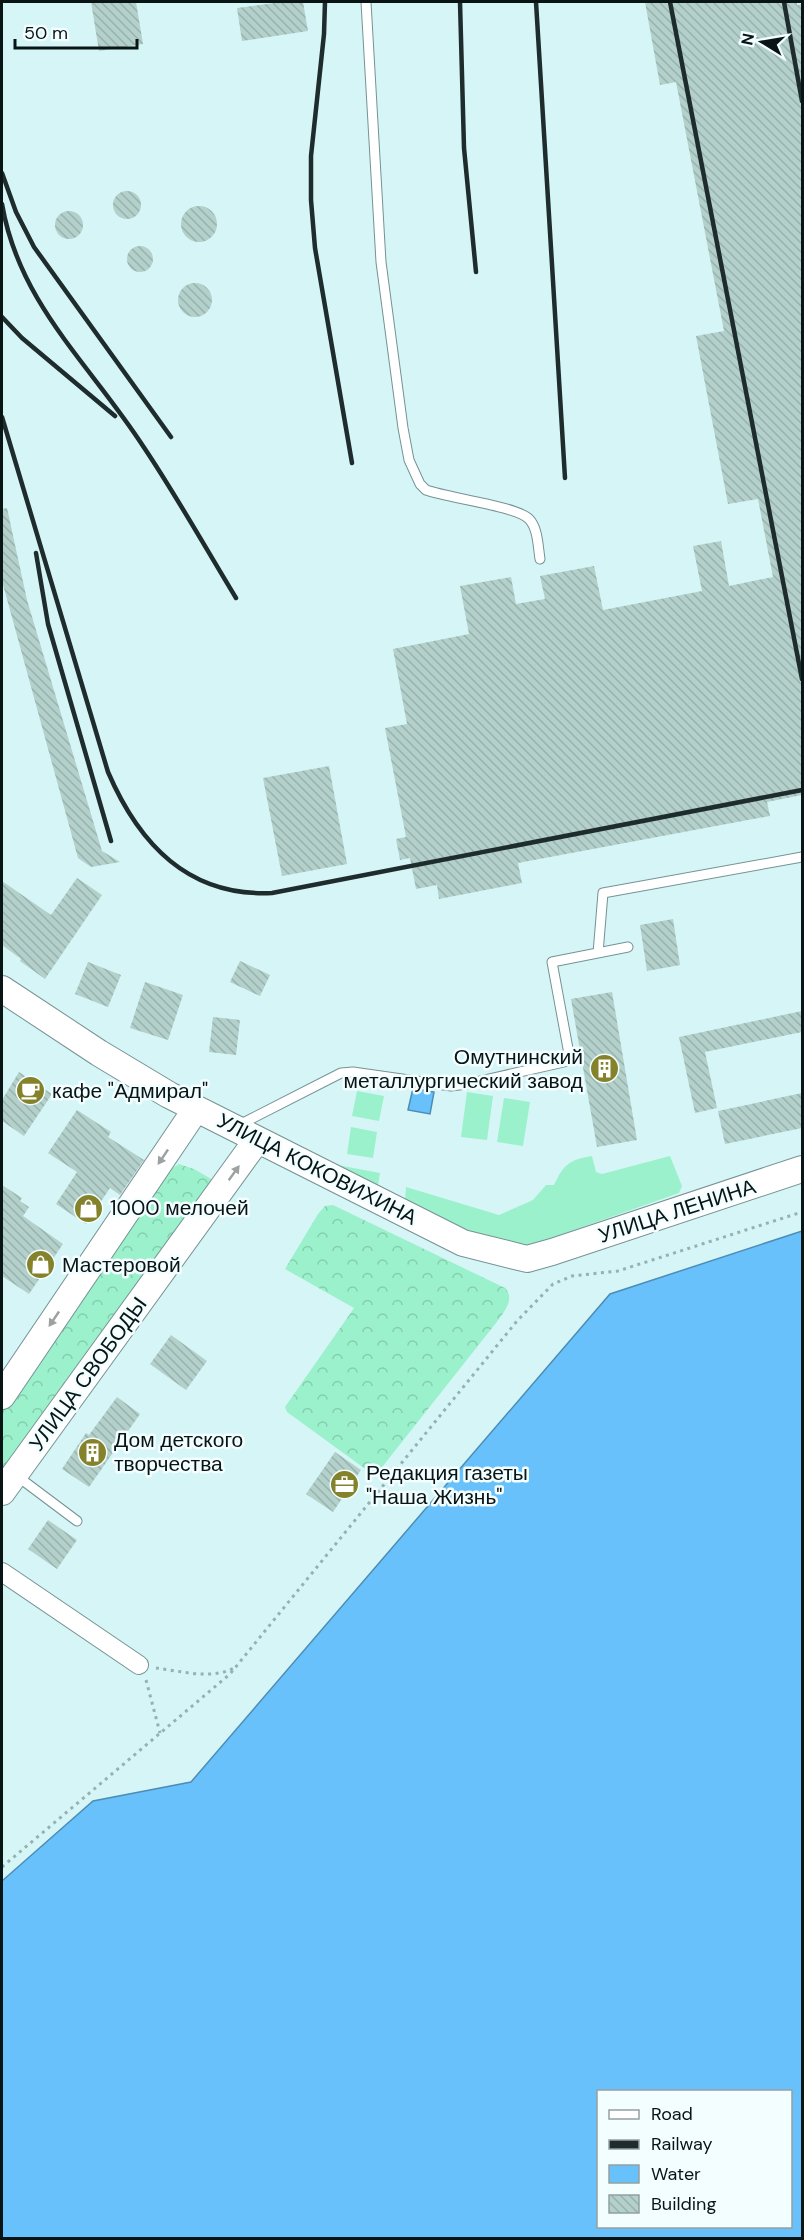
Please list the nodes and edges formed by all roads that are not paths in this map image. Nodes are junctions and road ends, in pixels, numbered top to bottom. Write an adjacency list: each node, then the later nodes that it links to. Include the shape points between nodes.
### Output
1 (366, 2): 2 (lane, via 381,262 409,460 426,490 510,510 529,519)
2 (540, 559)
3 (802, 857): 5 (lane, via 603,893)
4 (628, 947): 5 (lane)
5 (598, 953): 8 (lane, via 552,962 569,1054 564,1062 451,1086 341,1073)
6 (2, 989): 7 (main road, УЛИЦА КОКОВИХИНА, via 123,1069)
7 (196, 1109): 8 (main road, УЛИЦА КОКОВИХИНА); 12 (main road, one-way to 12)
8 (234, 1128): 9 (main road, УЛИЦА КОКОВИХИНА)
9 (257, 1140): 11 (main road, УЛИЦА КОКОВИХИНА, via 463,1243 527,1259); 13 (main road, УЛИЦА СВОБОДЫ, one-way to 9)
10 (802, 1169): 11 (main road, УЛИЦА ЛЕНИНА)
11 (552, 1252)
12 (2, 1395)
13 (8, 1483): 14 (lane)
14 (77, 1521)
15 (2, 1572): 16 (street)
16 (139, 1665)

